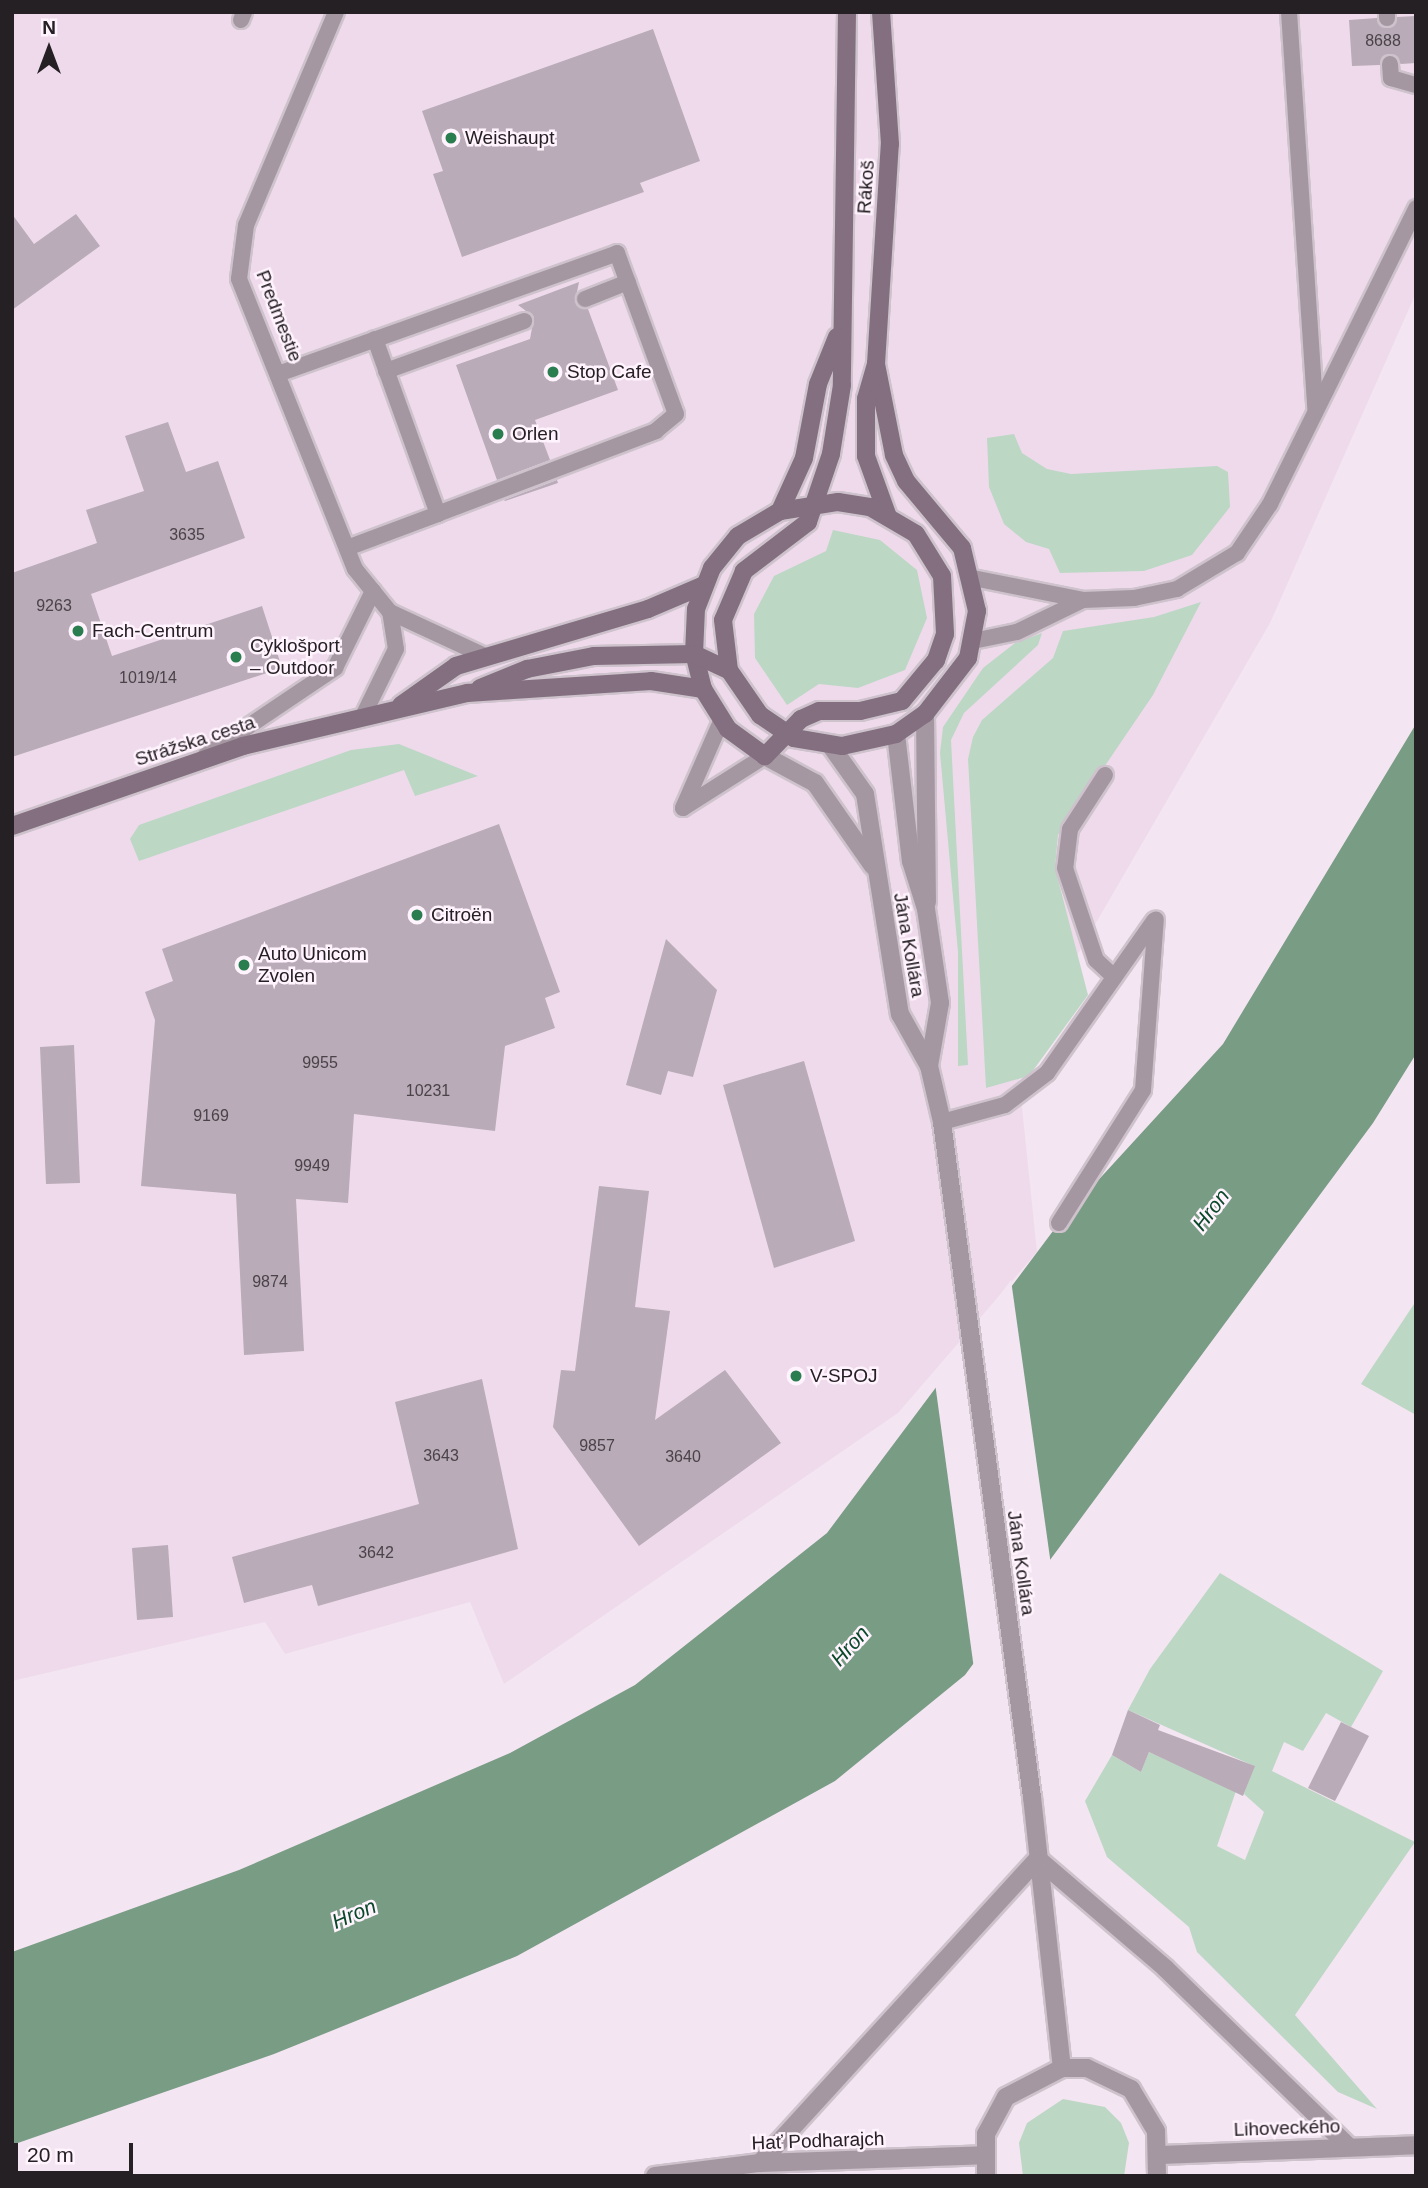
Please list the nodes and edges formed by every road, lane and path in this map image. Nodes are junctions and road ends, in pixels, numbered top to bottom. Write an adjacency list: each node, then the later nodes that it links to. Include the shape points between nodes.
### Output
1 (336, 12): 15 (lane, Predmestie, via 246,225 240,253 239,279)
2 (848, 12): 11 (street, Rákoš)
3 (881, 12): 13 (street, Rákoš, via 890,144)
4 (1289, 12): 16 (lane)
5 (1390, 64): 6 (lane, via 1391,78)
6 (1416, 85)
7 (1416, 208): 16 (lane)
8 (628, 282): 9 (lane); 12 (lane, via 617,253); 19 (lane, via 676,414 656,431)
9 (585, 299)
10 (524, 321): 14 (lane)
11 (838, 334): 17 (street, Rákoš, via 842,385); 18 (street, Rákoš, via 818,384 804,458)
12 (375, 339): 14 (lane); 15 (lane)
13 (876, 364): 20 (street, Rákoš, via 866,399 866,456); 23 (street, Rákoš, via 894,455 919,499 947,523)
14 (386, 371): 19 (lane)
15 (278, 374): 21 (lane, Predmestie)
16 (1315, 411): 26 (lane, via 1270,504 1237,553 1177,589)
17 (816, 503): 18 (street); 20 (street); 31 (street, via 808,522 760,555 729,596 723,620)
18 (780, 511): 24 (street, via 738,536)
19 (438, 514): 21 (lane)
20 (887, 514): 22 (street, via 916,534)
21 (347, 548): 25 (lane, Predmestie)
22 (942, 576): 23 (street); 34 (street, via 945,634 936,660)
23 (973, 578): 26 (lane); 28 (street)
24 (702, 586): 29 (street); 30 (street, Strážska cesta)
25 (373, 591): 27 (lane, Predmestie); 43 (lane, via 335,668)
26 (1083, 600): 28 (lane, via 1017,632)
27 (390, 612): 30 (lane, Predmestie); 36 (lane, via 396,649)
28 (973, 641): 37 (street, via 950,689)
29 (694, 654): 31 (street); 32 (street); 33 (street, Strážska cesta, via 594,656 527,669)
30 (487, 657): 35 (street, Strážska cesta, via 456,666)
31 (729, 670): 39 (street, via 760,715)
32 (703, 689): 33 (street, Strážska cesta, via 651,681); 38 (street)
33 (467, 693): 35 (street, Strážska cesta)
34 (902, 701): 39 (street, via 860,711 819,710); 40 (street)
35 (395, 709): 36 (street, Strážska cesta)
36 (364, 714): 43 (street, Strážska cesta)
37 (925, 714): 40 (street); 47 (street, Jána Kollára, via 931,860)
38 (722, 719): 42 (street); 42 (lane, via 683,808)
39 (787, 734): 41 (street); 42 (street)
40 (896, 734): 41 (street); 47 (street, Jána Kollára, via 911,860)
41 (831, 746): 46 (street, Jána Kollára, via 864,794)
42 (765, 755): 46 (street, Jána Kollára, via 815,783)
43 (197, 762): 45 (street, Strážska cesta)
44 (1105, 775): 48 (lane, via 1070,830 1064,858 1075,909 1096,960)
45 (12, 825)
46 (873, 866): 49 (street, Jána Kollára, via 900,1014)
47 (926, 909): 49 (street, Jána Kollára, via 940,1003)
48 (1114, 978): 50 (lane, via 1047,1073 1005,1105); 51 (lane, via 1156,919 1143,1090)
49 (929, 1066): 50 (street, Jána Kollára)
50 (942, 1122): 52 (street, Jána Kollára)
51 (1059, 1223)
52 (1038, 1859): 53 (street, Jána Kollára); 55 (street, via 1165,1968); 58 (street)
53 (1062, 2068): 56 (street, via 1006,2097 986,2134); 57 (street, via 1087,2068 1131,2089 1156,2131)
54 (1416, 2145): 55 (street, Lihoveckého)
55 (1349, 2147): 57 (street, Lihoveckého)
56 (984, 2155): 58 (street, Hať Podharajch); 60 (street)
57 (1160, 2155): 61 (street)
58 (760, 2163): 59 (street, Hať Podharajch)
59 (656, 2176)
60 (986, 2176)
61 (1157, 2176)

